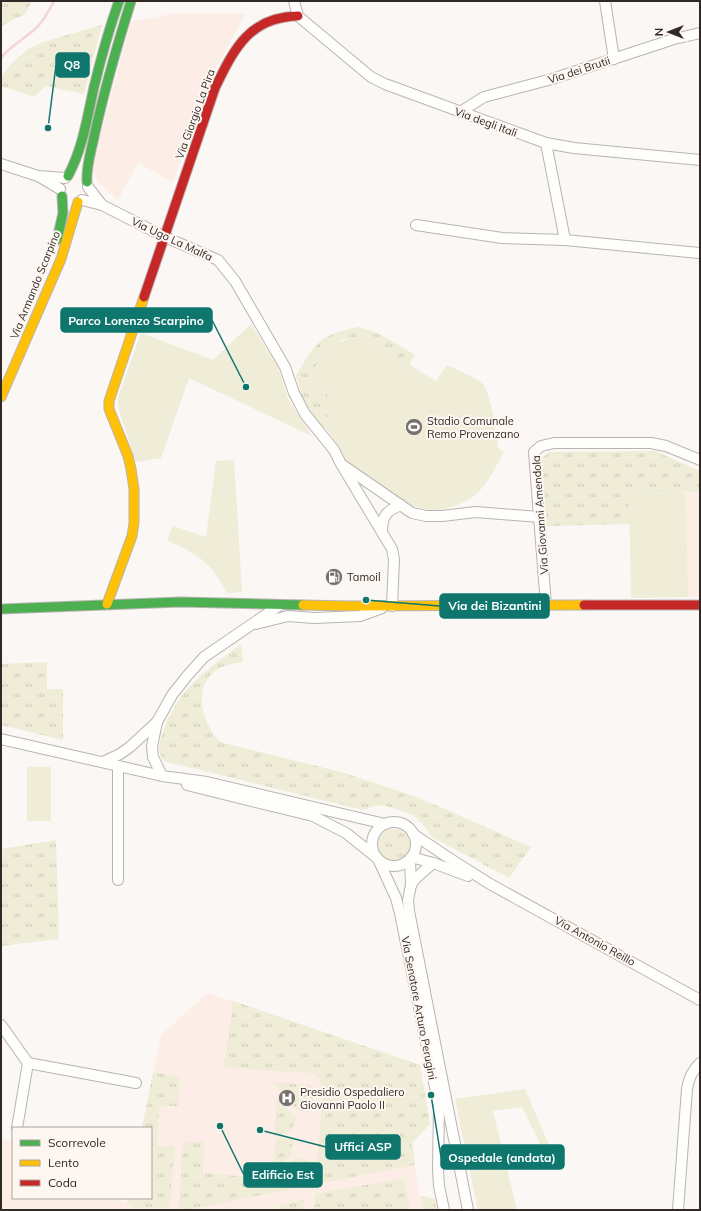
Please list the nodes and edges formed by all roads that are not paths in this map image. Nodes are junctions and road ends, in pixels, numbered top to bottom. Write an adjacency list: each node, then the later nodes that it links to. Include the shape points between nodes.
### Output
1 (119, 1): 13 (street, via 94,86 76,161)
2 (131, 1): 14 (street, via 105,89 87,167)
3 (294, 1): 5 (street)
4 (605, 1): 7 (street)
5 (298, 16): 8 (street, Via degli Itali, via 371,77); 19 (street, Via Giorgio La Pira, via 287,15 272,19 255,28 240,43 227,62 215,88)
6 (700, 33): 7 (street, Via dei Brutii)
7 (614, 59): 8 (street, Via dei Brutii, via 484,97)
8 (460, 112): 9 (street, Via degli Itali)
9 (546, 143): 10 (street, Via degli Itali); 20 (street)
10 (700, 160)
11 (1, 164): 12 (street)
12 (38, 176): 13 (street); 15 (street)
13 (67, 177): 14 (street, via 77,175); 15 (street, via 60,186)
14 (88, 185): 16 (street, via 88,193); 17 (street, Via Ugo La Malfa)
15 (61, 192): 16 (street, via 71,203); 21 (street, Via Armando Scarpino, via 64,212)
16 (80, 201): 17 (street, Via Ugo La Malfa); 23 (street, Via Armando Scarpino, via 61,259)
17 (102, 205): 19 (street, Via Ugo La Malfa)
18 (416, 225): 20 (street, via 502,238)
19 (165, 237): 25 (street, Via Ugo La Malfa, via 218,260 235,281 285,367 305,414 334,450); 30 (street, Via Giorgio La Pira, via 109,401 112,418 131,469 134,523 132,536)
20 (565, 240): 22 (street)
21 (54, 248)
22 (699, 253)
23 (1, 396)
24 (700, 460): 27 (street, Via Giovanni Amendola, via 666,446 651,443 554,443 540,446 534,452)
25 (341, 464): 26 (street); 28 (street, Via Ugo La Malfa)
26 (401, 505): 27 (street, via 412,513 426,516 476,512); 28 (street, via 391,509 385,516)
27 (539, 517): 32 (street, Via Giovanni Amendola)
28 (382, 532): 34 (street, Via Ugo La Malfa, via 392,549 394,560)
29 (254, 603): 30 (street); 31 (street); 37 (street, via 259,615)
30 (107, 604): 35 (street)
31 (284, 605): 34 (street); 36 (street); 37 (street)
32 (546, 605): 33 (street); 34 (street)
33 (700, 605)
34 (389, 606): 36 (street, via 360,616)
35 (1, 609)
36 (288, 616): 37 (street)
37 (250, 625): 38 (street, via 204,657 172,696)
38 (157, 722): 40 (street, via 130,747); 42 (street, via 152,746 153,757)
39 (1, 739): 40 (street, Via Senatore Arturo Perugini)
40 (103, 762): 41 (street, Via Senatore Arturo Perugini)
41 (118, 766): 42 (street, Via Senatore Arturo Perugini); 48 (street)
42 (162, 776): 43 (street, Via Senatore Arturo Perugini, via 206,782); 45 (street, Via Senatore Arturo Perugini, via 191,786 313,816 346,833)
43 (384, 824): 44 (street, via 404,824); 45 (street, via 373,839 372,845)
44 (413, 834): 46 (street, via 416,846); 49 (street, Via Antonio Reillo)
45 (377, 858): 46 (street, via 393,866 405,863); 57 (street, Via Senatore Arturo Perugini, via 394,893 400,913 439,1107)
46 (410, 858): 47 (street, Via Antonio Reillo); 50 (street, Via Senatore Arturo Perugini)
47 (433, 863): 49 (street, Via Antonio Reillo); 50 (street)
48 (118, 880)
49 (490, 884): 51 (street, Via Antonio Reillo)
50 (411, 885): 58 (street, Via Senatore Arturo Perugini, via 409,911)
51 (700, 1000)
52 (1, 1025): 53 (street)
53 (28, 1063): 55 (street); 56 (street)
54 (700, 1063): 61 (street, via 688,1080)
55 (136, 1083)
56 (17, 1127)
57 (438, 1159): 58 (street, via 442,1153 450,1150); 59 (street, Via Senatore Arturo Perugini, via 439,1186)
58 (458, 1162): 60 (street, Via Senatore Arturo Perugini)
59 (444, 1210)
60 (468, 1210)
61 (678, 1210)

